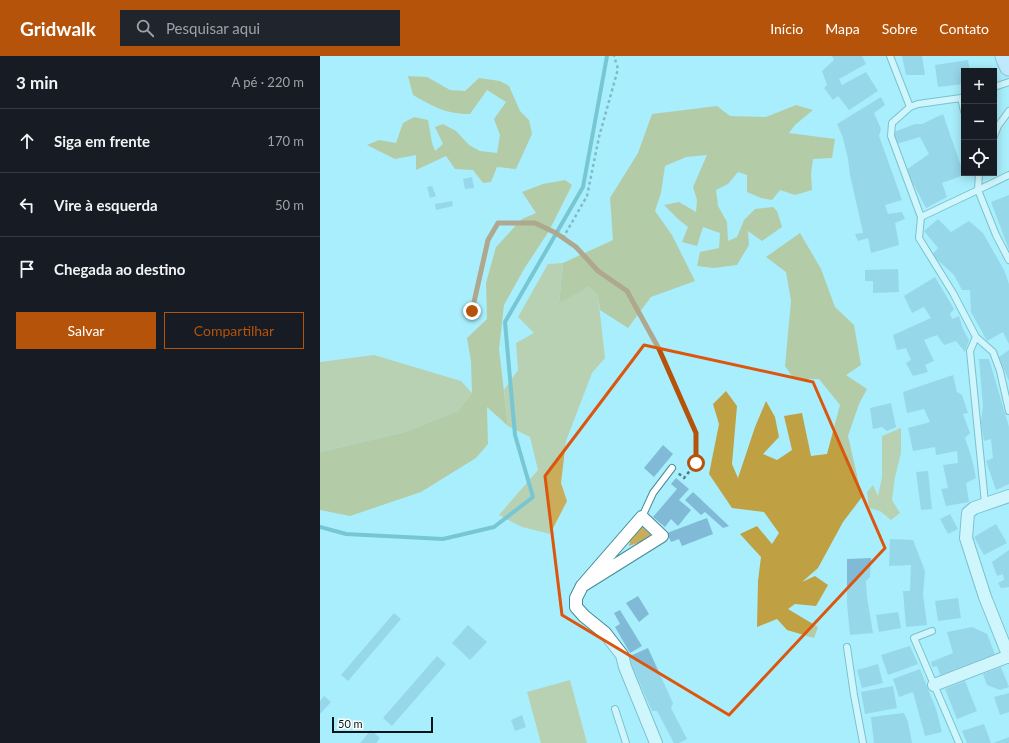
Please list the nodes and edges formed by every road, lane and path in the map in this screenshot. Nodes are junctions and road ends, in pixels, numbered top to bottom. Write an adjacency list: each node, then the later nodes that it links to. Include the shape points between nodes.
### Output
1 (614, 56): 15 (path, via 618,69 599,137 587,196)
2 (890, 56): 8 (lane)
3 (1005, 56): 4 (main road)
4 (1009, 66)
5 (1009, 82): 6 (lane)
6 (997, 86)
7 (961, 97): 8 (lane)
8 (910, 107): 14 (lane, via 892,123 891,136)
9 (1009, 111): 10 (lane)
10 (997, 128)
11 (1009, 175): 13 (lane)
12 (979, 176): 13 (lane)
13 (978, 190): 14 (lane); 16 (lane, via 996,236)
14 (921, 217): 18 (lane, via 919,238 953,293)
15 (563, 238): 17 (path, via 535,223 498,223 488,240); 20 (path, via 576,247 598,271 627,291 659,349 696,433 696,463 684,478)
16 (1009, 260)
17 (472, 311)
18 (976, 337): 19 (lane, via 993,352); 22 (lane, via 970,351)
19 (1009, 411)
20 (672, 468): 23 (lane, via 653,493)
21 (1009, 496): 22 (street)
22 (985, 503): 27 (street, via 968,513 966,538 985,597)
23 (642, 517): 24 (street); 24 (street, via 662,536)
24 (582, 586): 31 (street, via 576,598 576,607 605,633 622,655)
25 (932, 631): 28 (lane, via 914,638)
26 (847, 647): 32 (lane)
27 (1009, 657): 28 (street)
28 (934, 685): 33 (lane)
29 (615, 709): 30 (lane)
30 (626, 743)
31 (656, 743)
32 (863, 743)
33 (959, 743)

